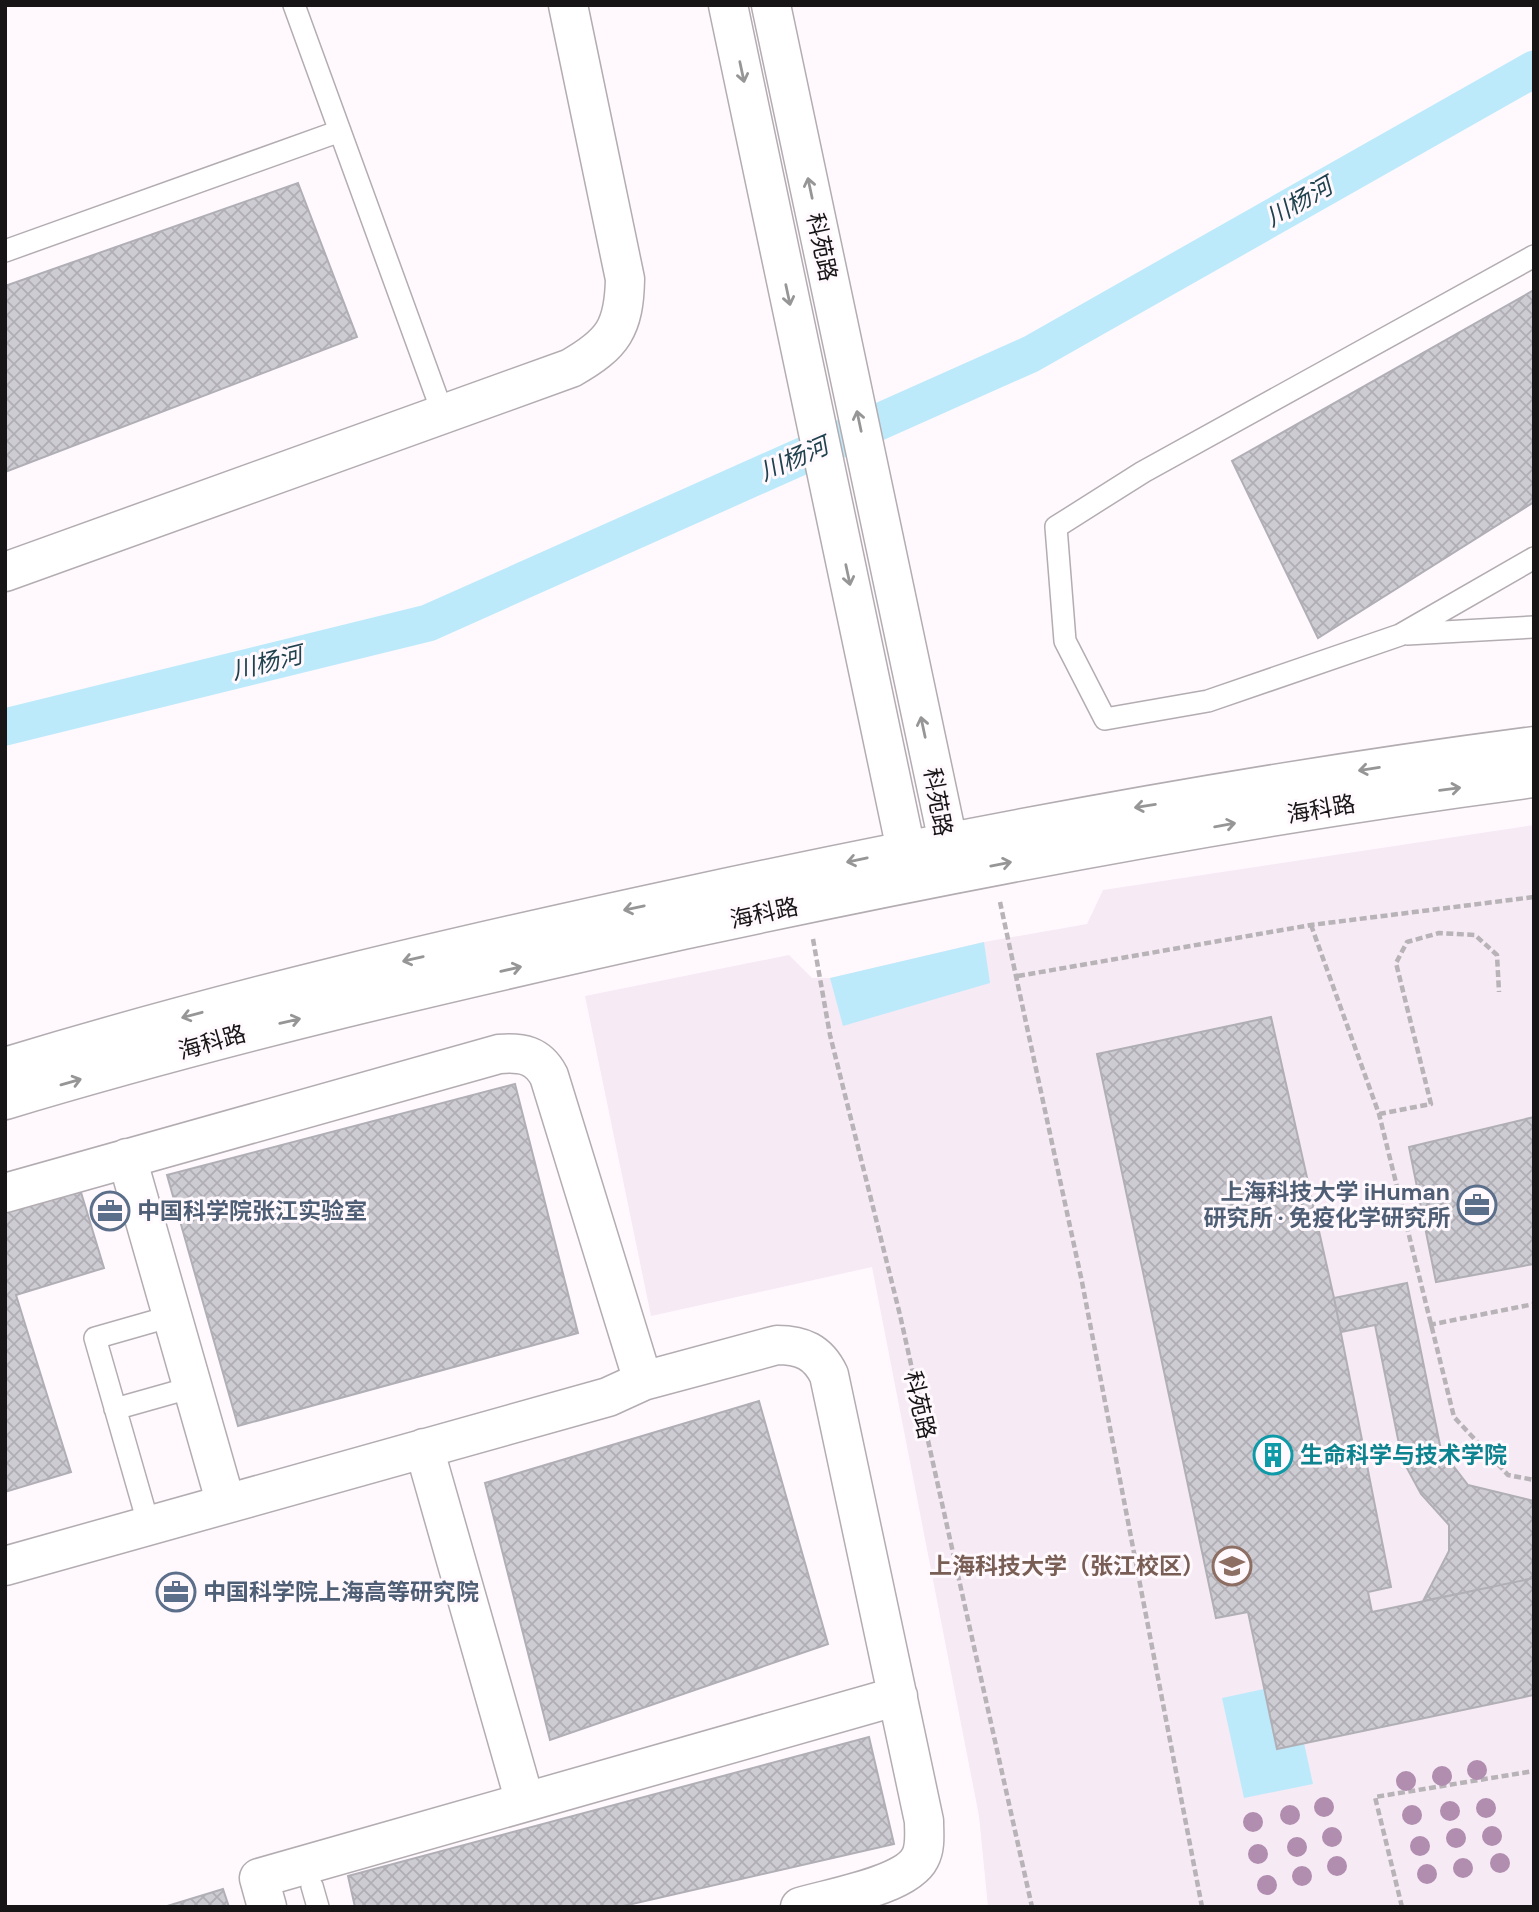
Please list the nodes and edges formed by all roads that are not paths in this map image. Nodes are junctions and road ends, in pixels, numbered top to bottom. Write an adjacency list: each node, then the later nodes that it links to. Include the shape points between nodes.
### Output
1 (294, 5): 5 (lane)
2 (568, 5): 8 (street, via 625,279 625,307 618,330 600,352 571,368)
3 (727, 5): 16 (street, 科苑路, one-way to 16)
4 (771, 5): 15 (street, 科苑路, one-way to 4)
5 (340, 131): 6 (lane); 8 (lane)
6 (5, 251)
7 (1534, 256): 12 (lane, via 1143,472 1056,527 1065,640 1105,719 1208,701)
8 (443, 414): 10 (street)
9 (1534, 558): 12 (lane)
10 (5, 572)
11 (1534, 627): 12 (lane)
12 (1400, 635)
13 (1534, 746): 15 (street, 海科路, one-way to 15, via 1406,763)
14 (1534, 778): 17 (street, 海科路, one-way to 14, via 1411,794)
15 (948, 842): 16 (street, 海科路); 17 (street, 科苑路)
16 (906, 850): 17 (street, 科苑路); 18 (street, 海科路, one-way to 18, via 282,990)
17 (934, 877): 19 (street, 海科路, one-way to 17, via 277,1024 559,957)
18 (5, 1067)
19 (5, 1100)
20 (127, 1158): 21 (street); 22 (street); 23 (street, via 499,1054 516,1052 532,1057 549,1076)
21 (5, 1193)
22 (172, 1316): 24 (street); 25 (lane, via 95,1338)
23 (643, 1381): 26 (street, via 608,1397); 30 (street, via 777,1345 796,1345 823,1362 830,1375)
24 (193, 1387): 25 (lane); 27 (street)
25 (115, 1409): 28 (lane)
26 (424, 1448): 27 (street); 31 (street)
27 (226, 1504): 28 (street)
28 (149, 1526): 29 (street)
29 (5, 1566)
30 (898, 1696): 31 (street); 35 (street, via 924,1821 919,1859 907,1874)
31 (525, 1802): 33 (street, via 259,1878)
32 (313, 1886): 34 (lane)
33 (267, 1907)
34 (318, 1907)
35 (800, 1907)

